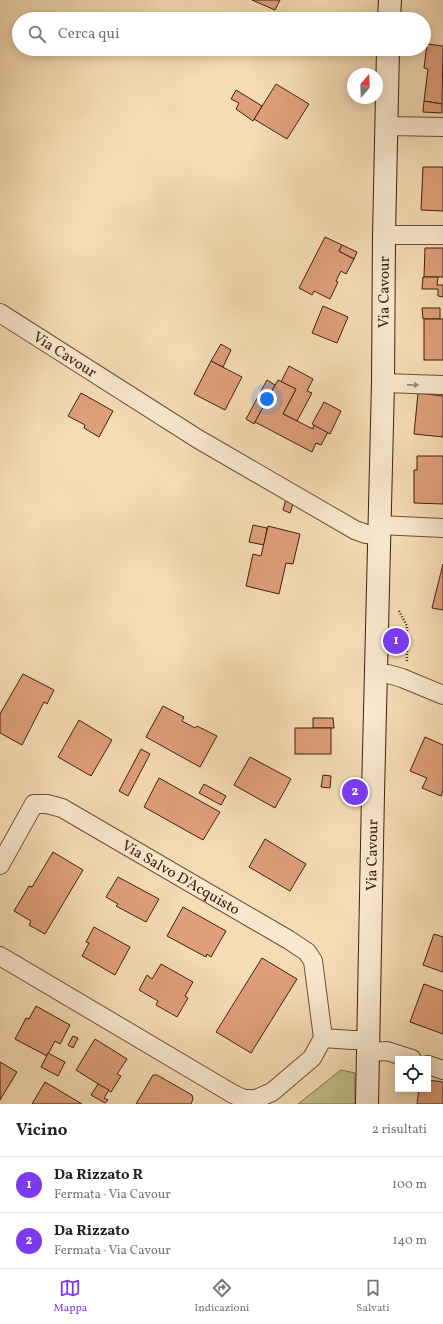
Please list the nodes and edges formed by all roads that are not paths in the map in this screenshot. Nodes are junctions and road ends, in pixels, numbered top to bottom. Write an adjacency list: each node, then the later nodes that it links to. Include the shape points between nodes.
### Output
1 (390, 0): 2 (main road)
2 (389, 12)
3 (388, 56): 4 (main road, Via Cavour)
4 (387, 126): 5 (street); 6 (main road, Via Cavour)
5 (443, 127)
6 (384, 235): 7 (street); 9 (main road, Via Cavour)
7 (443, 235)
8 (0, 313): 12 (street, Via Cavour, via 211,447 355,530 366,534)
9 (383, 383): 10 (street, one-way to 10); 12 (main road, Via Cavour)
10 (443, 385)
11 (443, 528): 12 (street)
12 (379, 530): 13 (main road, Via Cavour)
13 (376, 674): 14 (street, via 402,678); 18 (main road, Via Cavour)
14 (443, 695)
15 (0, 865): 17 (street, Via Salvo D'Acquisto, via 34,804 62,808 307,952 313,961)
16 (0, 956): 17 (street, via 244,1099 256,1099 272,1092 312,1058)
17 (323, 1038): 18 (street, via 352,1040)
18 (368, 1046): 19 (street); 22 (main road, Via Cavour)
19 (403, 1056)
20 (431, 1066): 21 (street)
21 (443, 1070)
22 (367, 1104)

